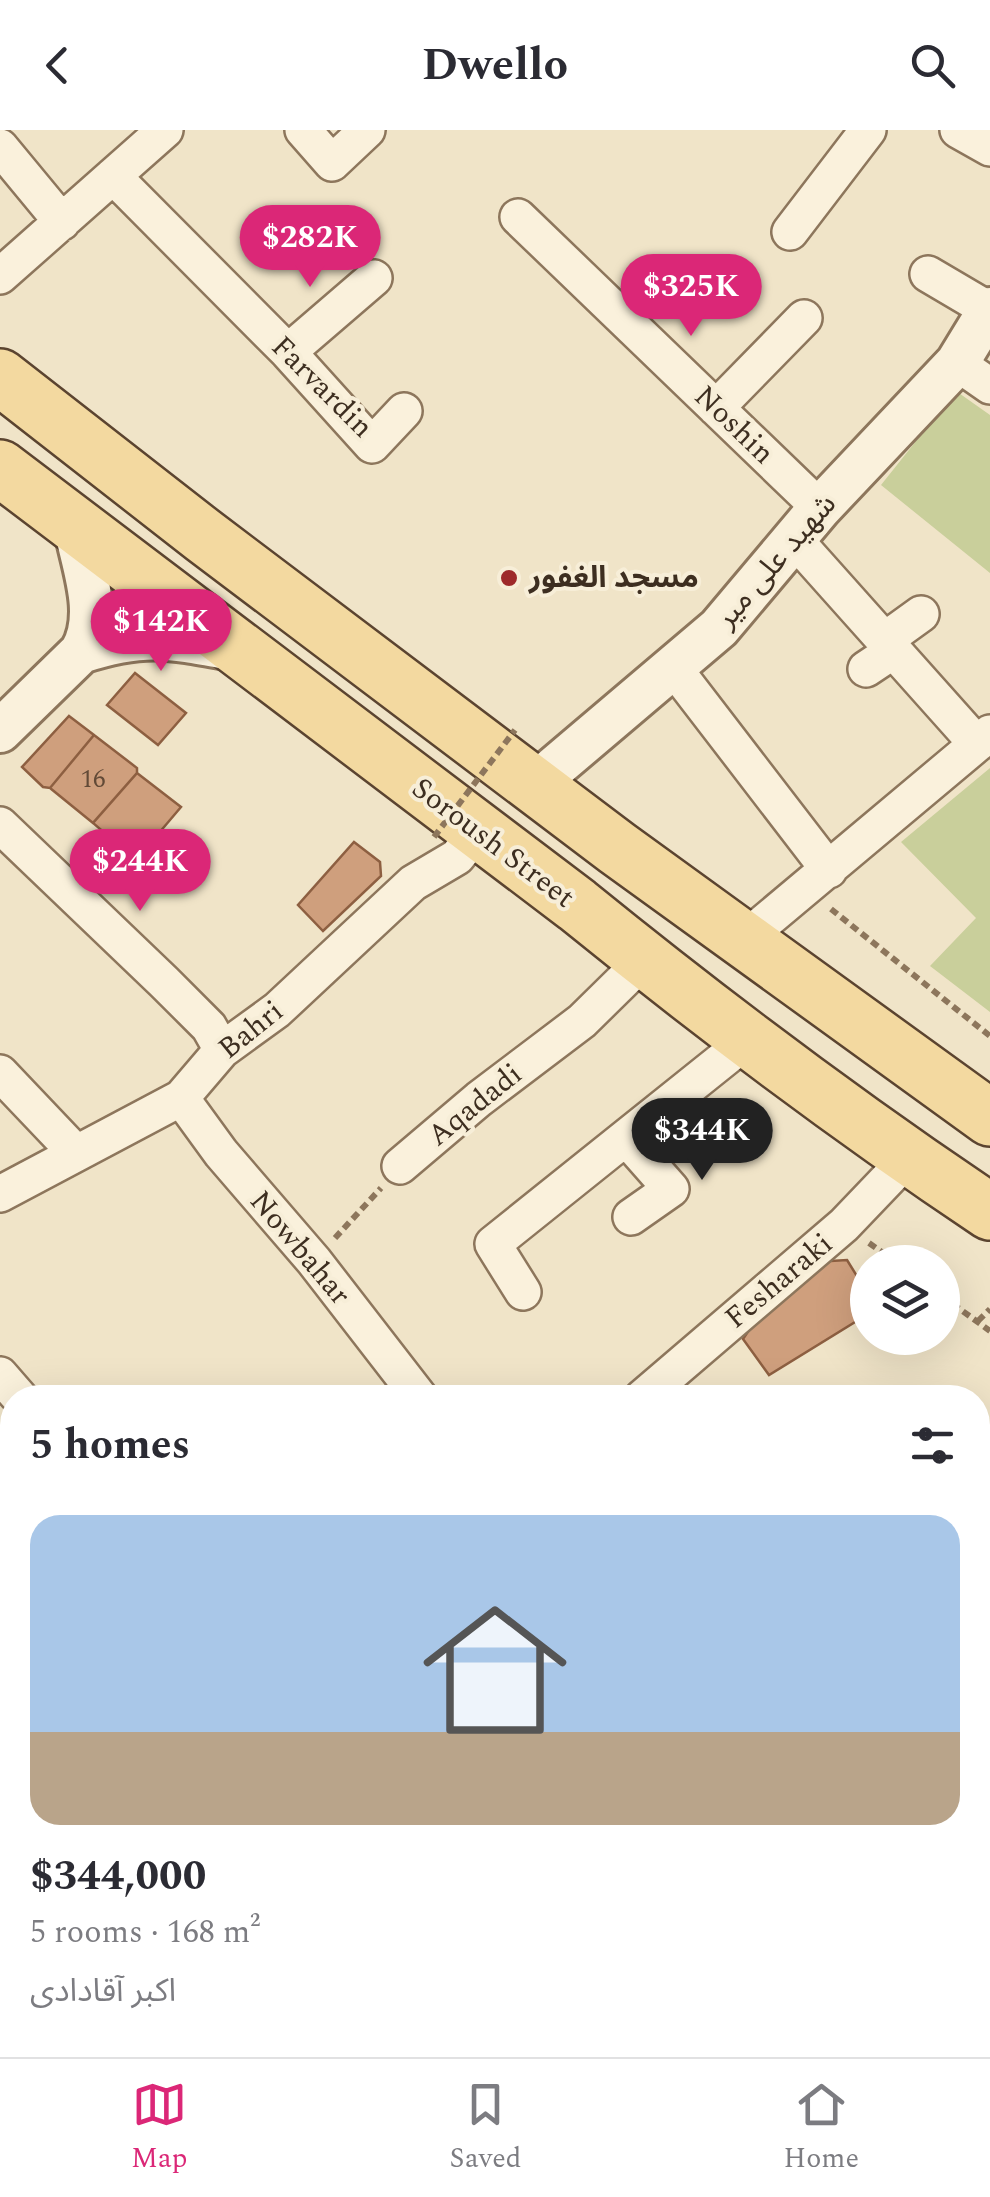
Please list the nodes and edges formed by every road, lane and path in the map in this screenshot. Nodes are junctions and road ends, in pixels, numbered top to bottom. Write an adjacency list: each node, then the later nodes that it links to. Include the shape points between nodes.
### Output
1 (165, 130): 8 (street)
2 (302, 130): 3 (street, via 332,163)
3 (367, 130)
4 (868, 130): 11 (street)
5 (958, 130): 7 (street)
6 (0, 147): 10 (street)
7 (990, 148)
8 (113, 176): 10 (street); 17 (street, Farvardin)
9 (518, 217): 20 (street, Noshin)
10 (62, 222): 13 (street)
11 (790, 232)
12 (928, 274): 15 (street)
13 (0, 276)
14 (374, 278): 17 (street)
15 (990, 310): 18 (street, شهید علی میر)
16 (804, 318): 20 (street)
17 (288, 352): 21 (street, Farvardin, via 372,446)
18 (974, 375): 23 (street, شهید علی میر)
19 (0, 376): 33 (main road)
20 (716, 408): 23 (street, Noshin)
21 (404, 411)
22 (0, 468): 24 (main road, Soroush Street)
23 (807, 524): 28 (street, Noshin); 29 (street, شهید علی میر, via 719,628)
24 (75, 526): 26 (main road, Soroush Street); 27 (street, via 92,618)
25 (921, 614): 28 (street)
26 (237, 650): 27 (street, via 140,637); 35 (main road, Soroush Street)
27 (81, 652): 31 (street)
28 (881, 654): 32 (street, Noshin)
29 (673, 667): 33 (street, شهید علی میر); 36 (street)
30 (515, 730): 35 (path, bridge)
31 (0, 731)
32 (984, 738): 36 (street)
33 (534, 785): 37 (main road)
34 (0, 825): 41 (street, via 164,982)
35 (456, 834): 38 (main road, Soroush Street); 41 (street, Bahri, via 458,857 412,883 277,1010)
36 (817, 879): 37 (street); 39 (path)
37 (742, 941): 44 (main road)
38 (644, 960): 40 (main road, Soroush Street); 48 (street, Aqadadi, via 582,1021)
39 (990, 1036)
40 (750, 1038): 45 (street); 47 (main road, Soroush Street)
41 (222, 1050): 43 (street, Bahri)
42 (0, 1073): 46 (street)
43 (181, 1098): 46 (street, Bahri); 53 (street, Nowbahar)
44 (987, 1115)
45 (626, 1138): 51 (street, via 670,1189); 54 (street, via 493,1244)
46 (76, 1154): 49 (street, Bahri)
47 (913, 1160): 50 (main road, Soroush Street); 52 (main road); 60 (street, Fesharaki)
48 (400, 1166): 53 (path, Aqadadi)
49 (0, 1194)
50 (990, 1212)
51 (631, 1217)
52 (990, 1232)
53 (314, 1261): 59 (street, Nowbahar)
54 (523, 1292)
55 (960, 1308): 57 (path)
56 (990, 1309): 57 (path)
57 (978, 1321): 58 (path)
58 (990, 1331)
59 (410, 1385)
60 (657, 1385)

